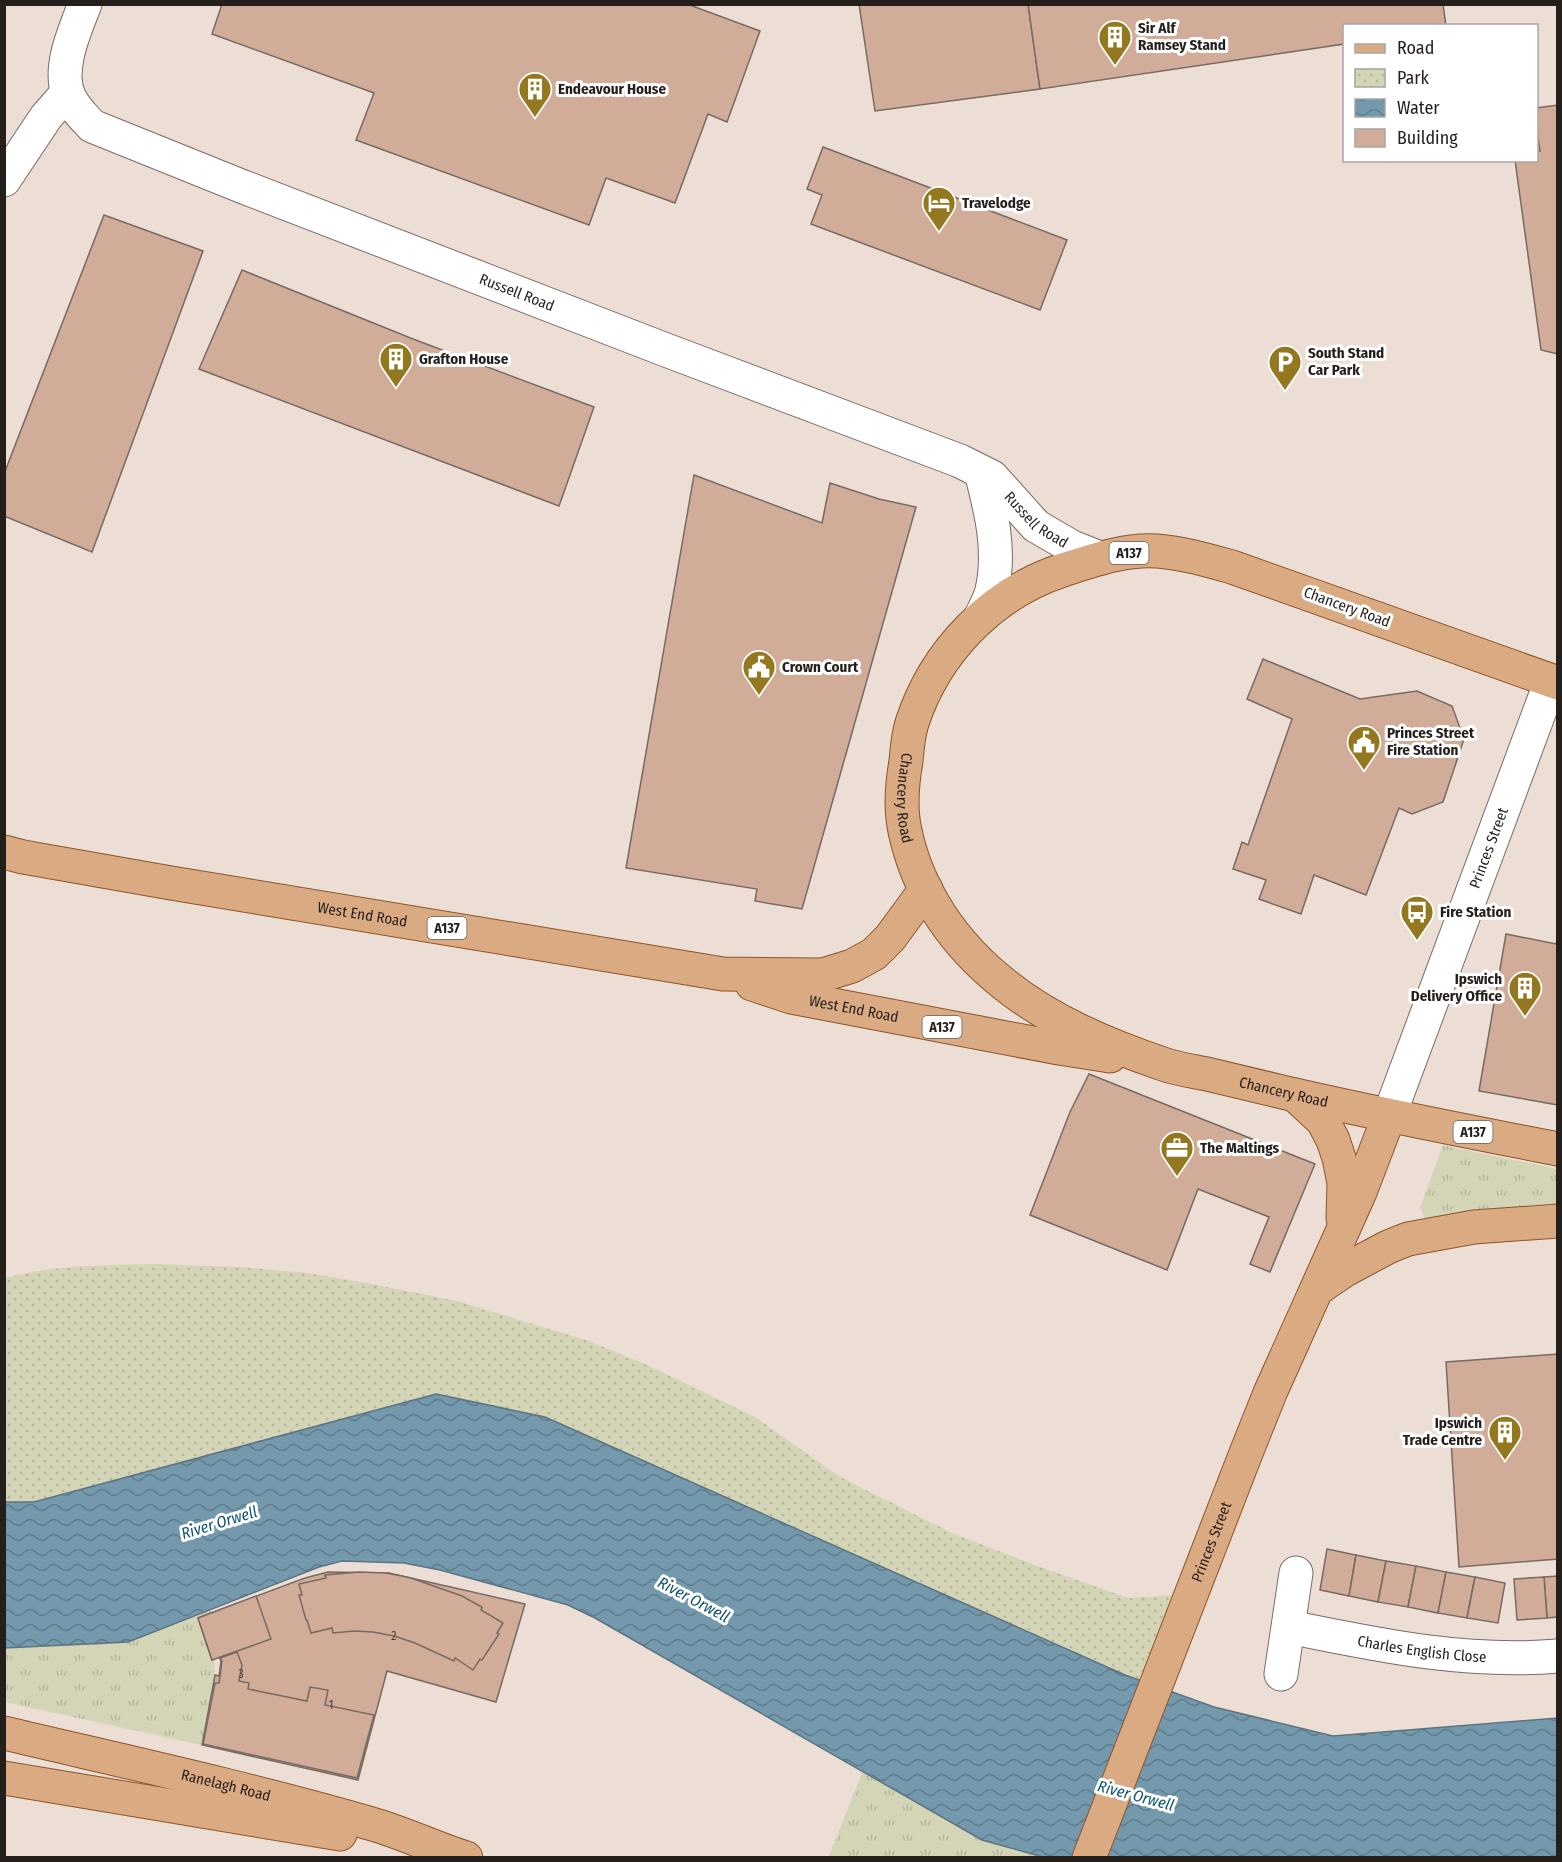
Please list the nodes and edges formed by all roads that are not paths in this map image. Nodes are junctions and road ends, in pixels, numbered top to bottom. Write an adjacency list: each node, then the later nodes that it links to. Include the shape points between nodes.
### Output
1 (86, 4): 2 (street, via 70,41)
2 (67, 93): 3 (street); 4 (street, Russell Road, via 92,126 960,460)
3 (4, 180)
4 (981, 472): 5 (street, Russell Road, via 992,477 1036,526); 6 (street, Russell Road, via 995,532 996,564 992,591)
5 (1100, 558): 6 (main road, Chancery Road / A137, via 1049,574); 7 (main road, Chancery Road / A137, via 1155,551 1189,555)
6 (981, 616): 9 (main road, Chancery Road / A137, via 952,647 932,678 911,725 902,784 904,828)
7 (1555, 677): 13 (street, Princes Street)
8 (4, 852): 10 (main road, West End Road / A137)
9 (926, 889): 10 (main road, West End Road / A137, via 884,944 852,966 823,975); 11 (main road, Chancery Road / A137, via 960,943 1005,985 1079,1031)
10 (723, 974): 11 (main road, West End Road / A137, via 791,997)
11 (1165, 1065): 12 (main road, Chancery Road / A137)
12 (1295, 1095): 13 (main road, Chancery Road / A137); 16 (main road, Princes Street, via 1323,1121 1339,1158 1344,1183)
13 (1389, 1116): 14 (main road, A137); 16 (main road, Princes Street)
14 (1557, 1149)
15 (1557, 1221): 17 (main road, via 1474,1227 1408,1239 1345,1270)
16 (1343, 1230): 17 (main road, Princes Street)
17 (1317, 1289): 25 (main road, Princes Street, via 1270,1393)
18 (1296, 1574): 19 (street)
19 (1289, 1626): 20 (street, Charles English Close, via 1412,1651 1463,1657); 21 (street)
20 (1557, 1656)
21 (1281, 1674)
22 (4, 1733): 24 (main road, Ranelagh Road, via 298,1804 375,1825)
23 (4, 1778): 24 (main road, Ranelagh Road)
24 (454, 1854)
25 (1089, 1857)

